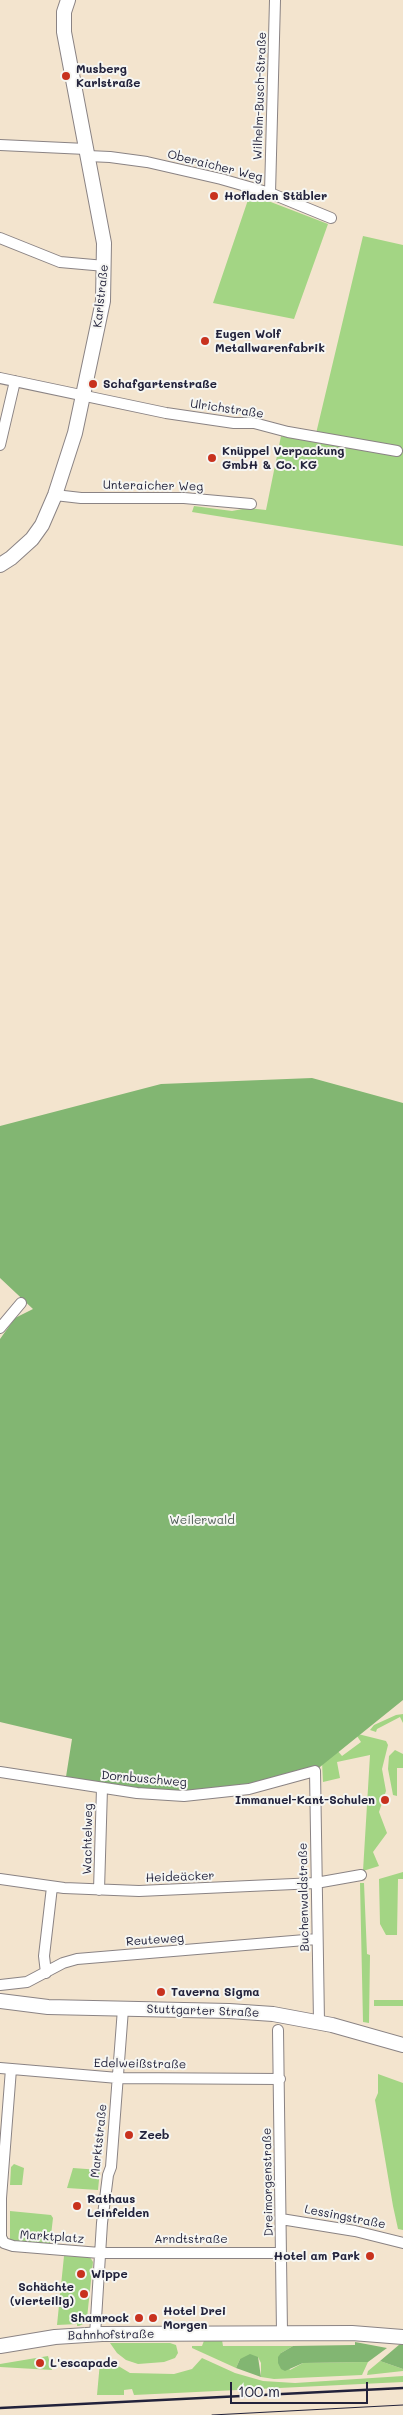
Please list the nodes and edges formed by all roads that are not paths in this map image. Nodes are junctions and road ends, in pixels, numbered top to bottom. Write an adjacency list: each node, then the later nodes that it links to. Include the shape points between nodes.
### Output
1 (275, 0): 5 (street, Wilhelm-Busch-Straße)
2 (66, 2): 4 (main road, Karlstraße, via 64,32)
3 (0, 146): 4 (street, Oberaicher Weg)
4 (87, 153): 5 (street, Oberaicher Weg, via 162,166); 8 (main road, Karlstraße, via 102,225)
5 (270, 193): 6 (street, Oberaicher Weg)
6 (331, 218)
7 (0, 238): 8 (street, via 60,262)
8 (105, 266): 11 (main road, Karlstraße, via 101,314)
9 (0, 378): 10 (street)
10 (15, 381): 11 (street); 12 (street)
11 (83, 396): 13 (street, Ulrichstraße, via 183,415 254,423); 14 (main road, Karlstraße)
12 (0, 445)
13 (397, 451)
14 (55, 495): 15 (street, Unteraicher Weg, via 184,498); 16 (main road, Karlstraße, via 32,539)
15 (251, 504)
16 (0, 565)
17 (21, 1303): 18 (street)
18 (0, 1328)
19 (315, 1771): 21 (street, Dornbuschweg, via 270,1785 215,1795 170,1796); 24 (street, Buchenwaldstraße)
20 (0, 1772): 21 (street, Dornbuschweg)
21 (102, 1788): 26 (street, Wachtelweg)
22 (361, 1875): 24 (street, Heideäcker)
23 (0, 1879): 25 (street, Heideäcker)
24 (316, 1883): 26 (street, Heideäcker); 27 (street, Buchenwaldstraße)
25 (52, 1887): 26 (street, Heideäcker); 28 (street, via 44,1956)
26 (100, 1890)
27 (317, 1939): 28 (street, Reuteweg, via 78,1959); 32 (street, Buchenwaldstraße)
28 (46, 1973): 29 (street, Reuteweg, via 20,1984)
29 (0, 1985)
30 (0, 2001): 31 (main road, Stuttgarter Straße, via 48,2007)
31 (123, 2009): 32 (main road, Stuttgarter Straße, via 229,2011); 37 (street, Marktstraße)
32 (319, 2022): 34 (main road, Stuttgarter Straße)
33 (278, 2030): 38 (street, Dreimorgenstraße)
34 (403, 2045)
35 (0, 2068): 36 (street, Edelweißstraße)
36 (11, 2069): 37 (street, Edelweißstraße); 39 (street)
37 (118, 2078): 38 (street, Edelweißstraße); 43 (street, Marktstraße)
38 (280, 2079): 40 (street, Dreimorgenstraße)
39 (1, 2190): 43 (street, Marktplatz, via 1,2237 4,2243)
40 (281, 2219): 41 (street, Lessingstraße); 42 (street, Dreimorgenstraße)
41 (403, 2243)
42 (282, 2252): 43 (street, Arndtstraße); 44 (street, Dreimorgenstraße)
43 (100, 2253): 45 (street, Marktstraße)
44 (282, 2334): 45 (main road, Bahnhofstraße); 46 (main road, Bahnhofstraße, via 352,2333)
45 (94, 2335): 47 (main road, Bahnhofstraße, via 55,2336)
46 (403, 2337)
47 (0, 2346)

